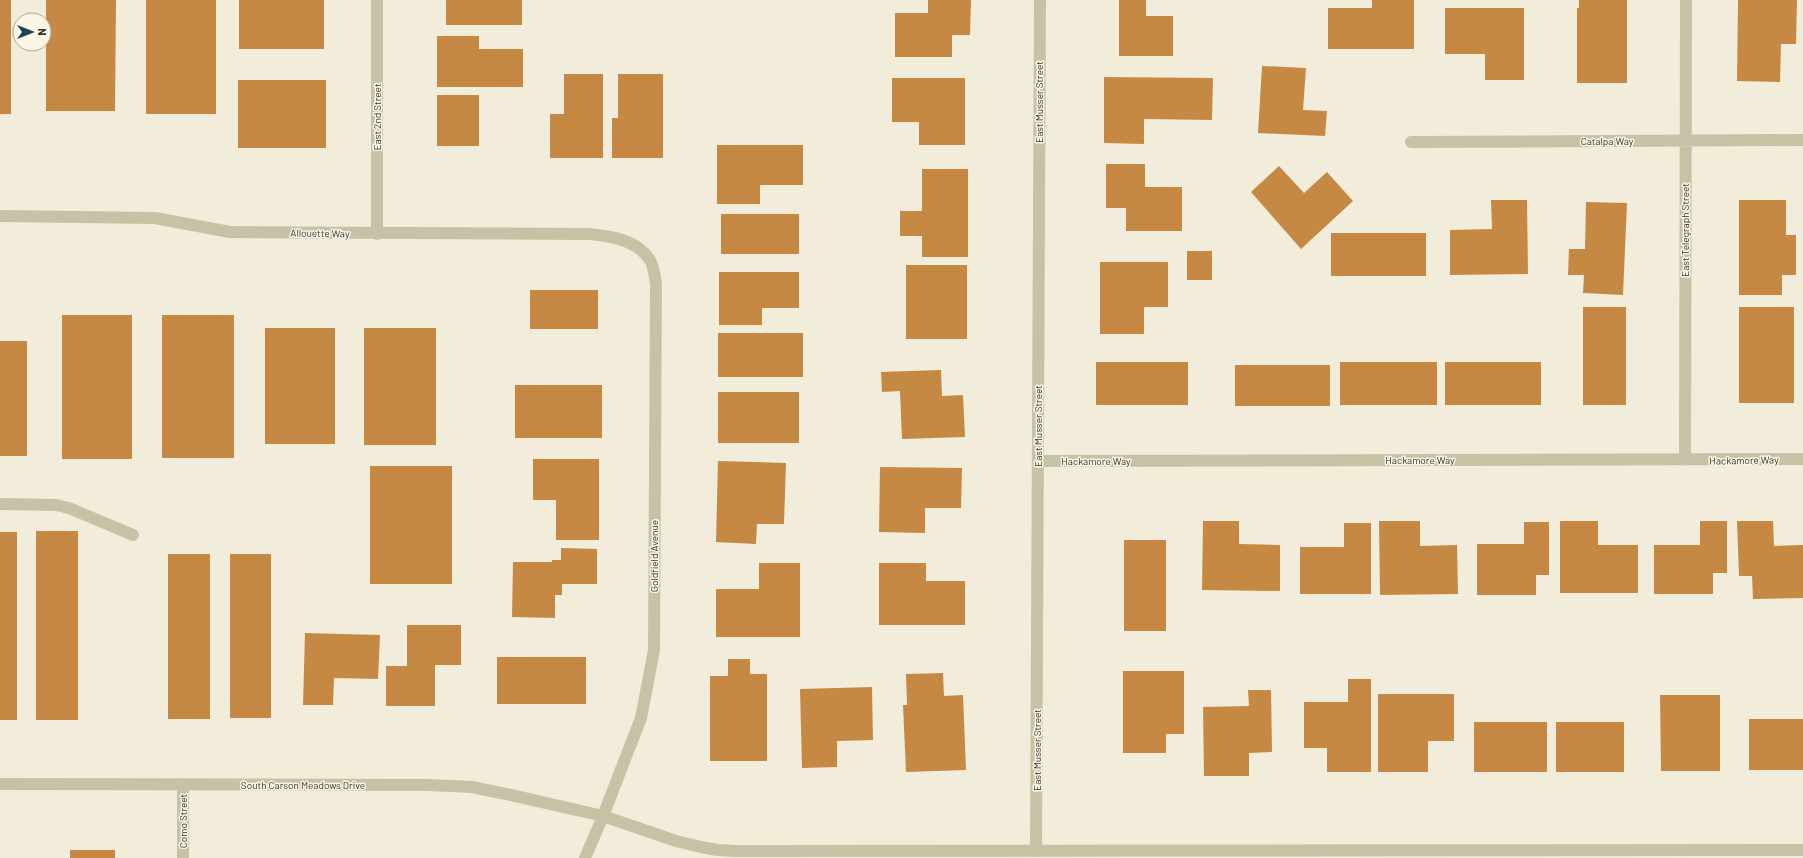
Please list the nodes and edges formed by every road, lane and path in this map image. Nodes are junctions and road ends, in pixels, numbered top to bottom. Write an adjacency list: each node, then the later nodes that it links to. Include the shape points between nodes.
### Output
1 (377, 0): 8 (street, East 2nd Street)
2 (1040, 0): 12 (street, East Musser Street)
3 (1686, 0): 4 (street, East Telegraph Street)
4 (1685, 140): 5 (street, Catalpa Way); 6 (street, Catalpa Way); 11 (street, East Telegraph Street)
5 (1803, 140)
6 (1411, 142)
7 (0, 216): 8 (street, Allouette Way, via 155,218 230,232)
8 (377, 234): 9 (street, Allouette Way, via 589,234 617,238)
9 (638, 248): 17 (street, Goldfield Avenue, via 651,262 656,284 654,650 641,718)
10 (1803, 459): 11 (street, Hackamore Way)
11 (1685, 460): 12 (street, Hackamore Way)
12 (1038, 461): 19 (street, East Musser Street)
13 (0, 504): 14 (street, via 56,505 69,508)
14 (133, 535)
15 (0, 784): 16 (street, South Carson Meadows Drive)
16 (183, 784): 17 (street, South Carson Meadows Drive, via 472,787); 20 (street, Como Street)
17 (603, 816): 19 (street, South Carson Meadows Drive, via 676,841 717,850); 21 (street, Goldfield Avenue)
18 (1803, 850): 19 (street, South Carson Meadows Drive)
19 (1036, 852)
20 (183, 858)
21 (585, 858)

